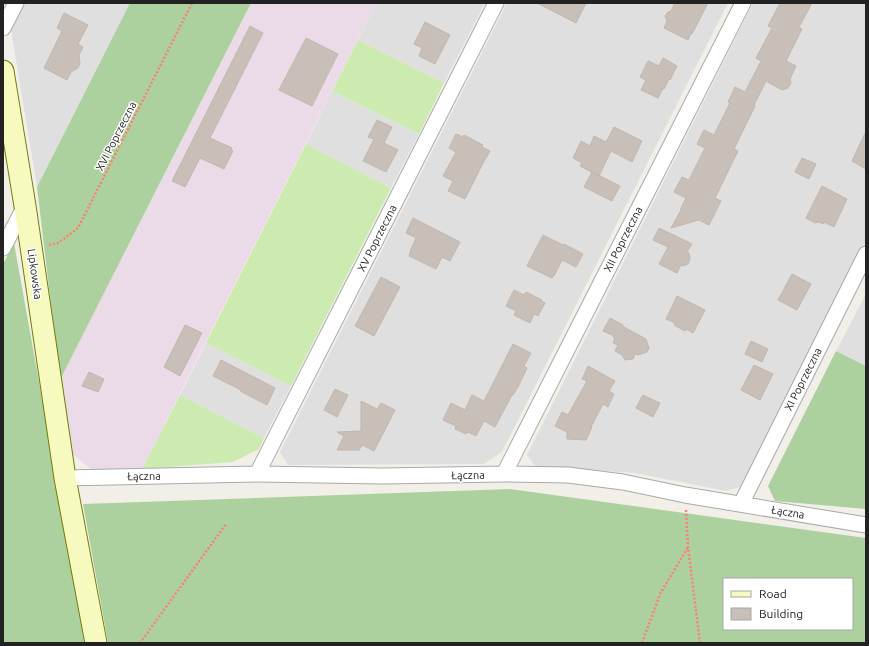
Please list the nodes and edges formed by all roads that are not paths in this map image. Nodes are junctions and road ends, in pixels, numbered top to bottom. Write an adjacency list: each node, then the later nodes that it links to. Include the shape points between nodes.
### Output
1 (16, 3): 4 (street)
2 (496, 3): 9 (street, XV Poprzeczna)
3 (743, 3): 10 (street, XII Poprzeczna)
4 (3, 28)
5 (3, 71): 6 (street, Lipkowska)
6 (25, 206): 7 (street); 11 (street, Lipkowska)
7 (3, 248)
8 (866, 254): 12 (street, XI Poprzeczna)
9 (257, 474): 10 (street, Łączna); 11 (street, Łączna)
10 (504, 474): 12 (street, Łączna, via 568,475 623,482)
11 (65, 478): 14 (street, Lipkowska)
12 (741, 504): 13 (street, Łączna)
13 (866, 525)
14 (96, 643)

